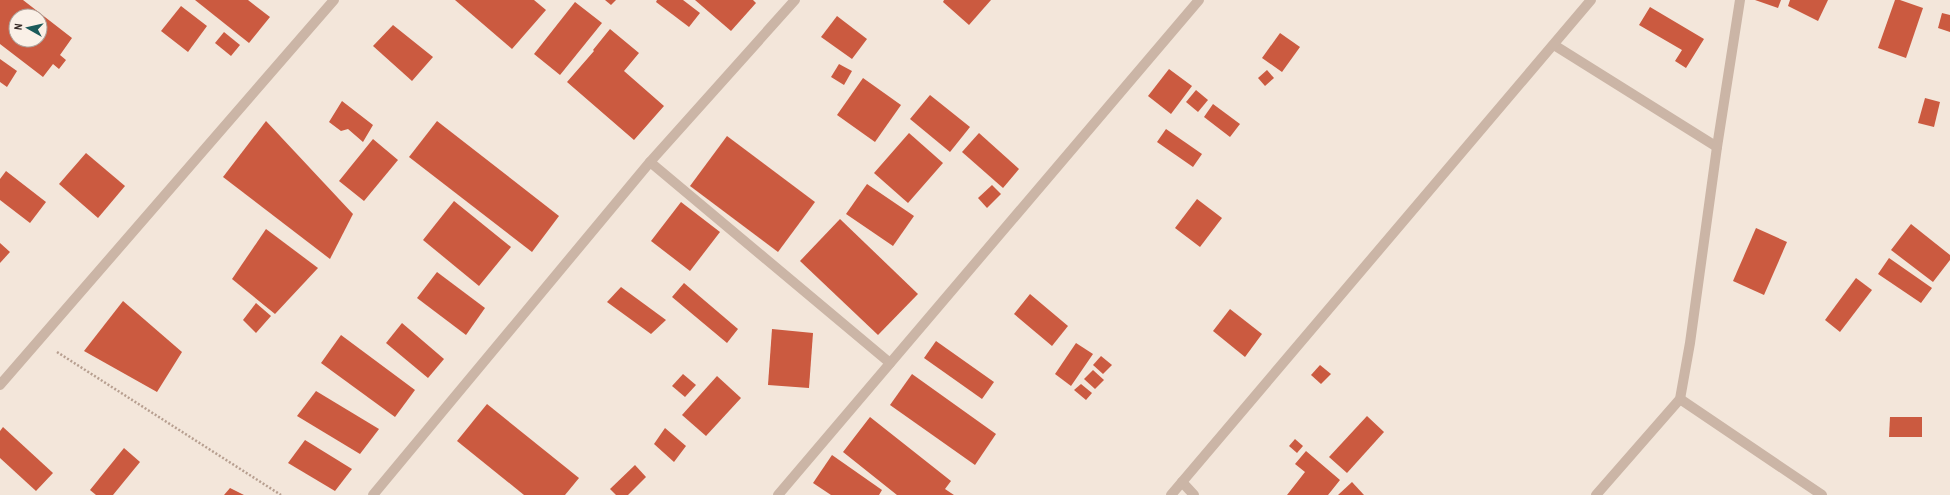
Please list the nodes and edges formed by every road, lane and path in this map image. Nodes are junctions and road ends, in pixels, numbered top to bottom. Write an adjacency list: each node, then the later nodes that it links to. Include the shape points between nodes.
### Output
1 (334, 0): 9 (street)
2 (795, 0): 8 (street)
3 (1198, 0): 10 (street)
4 (1591, 0): 6 (street)
5 (1740, 0): 7 (street)
6 (1554, 45): 7 (street); 13 (street)
7 (1717, 147): 12 (street)
8 (650, 162): 10 (street); 15 (street)
9 (38, 340): 11 (street); 14 (path)
10 (890, 363): 16 (street)
11 (0, 385)
12 (1680, 399): 19 (street); 20 (street)
13 (1182, 482): 17 (street); 18 (street)
14 (281, 495)
15 (373, 495)
16 (778, 495)
17 (1171, 495)
18 (1194, 495)
19 (1596, 495)
20 (1822, 495)

